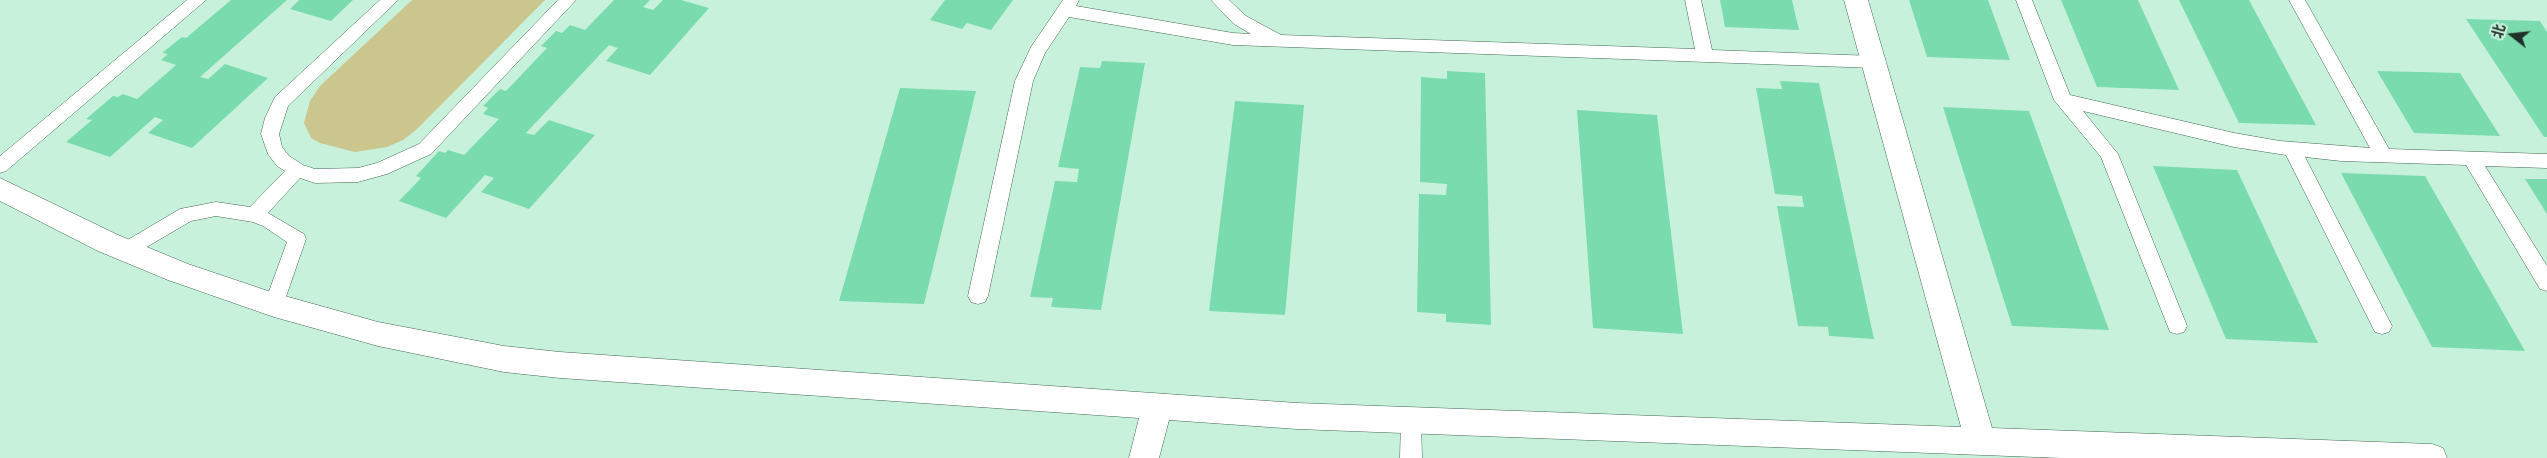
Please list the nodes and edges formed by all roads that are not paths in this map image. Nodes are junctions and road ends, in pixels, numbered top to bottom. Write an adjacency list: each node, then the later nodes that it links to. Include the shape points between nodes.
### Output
1 (198, 0): 18 (lane)
2 (390, 0): 19 (lane, via 281,102 270,134 274,149 284,162)
3 (568, 0): 19 (lane, via 425,148 396,163 358,175 315,176)
4 (1219, 0): 10 (lane, via 1240,20)
5 (1693, 0): 11 (lane)
6 (1856, 0): 12 (street)
7 (2024, 0): 13 (lane)
8 (2297, 0): 15 (lane)
9 (1068, 5): 10 (lane, via 1233,39); 24 (lane, via 1037,51 1024,80)
10 (1278, 40): 11 (lane)
11 (1705, 56): 12 (lane)
12 (1874, 62): 30 (street)
13 (2063, 100): 14 (lane, via 2234,140); 26 (lane, via 2109,154)
14 (2292, 149): 15 (lane); 27 (lane)
15 (2383, 155): 16 (lane)
16 (2471, 158): 17 (lane); 23 (lane)
17 (2547, 161)
18 (0, 166)
19 (297, 170): 21 (lane)
20 (0, 188): 22 (street, via 43,212)
21 (254, 215): 22 (lane, via 216,209 187,214); 25 (lane, via 285,229 297,239)
22 (126, 250): 25 (street, via 178,272)
23 (2547, 284)
24 (978, 296)
25 (274, 305): 28 (street, via 378,334 514,360)
26 (2177, 326)
27 (2382, 326)
28 (1157, 406): 29 (street); 31 (street)
29 (1411, 420): 30 (street); 32 (lane)
30 (1980, 441): 33 (street)
31 (1144, 458)
32 (1411, 458)
33 (2432, 458)

